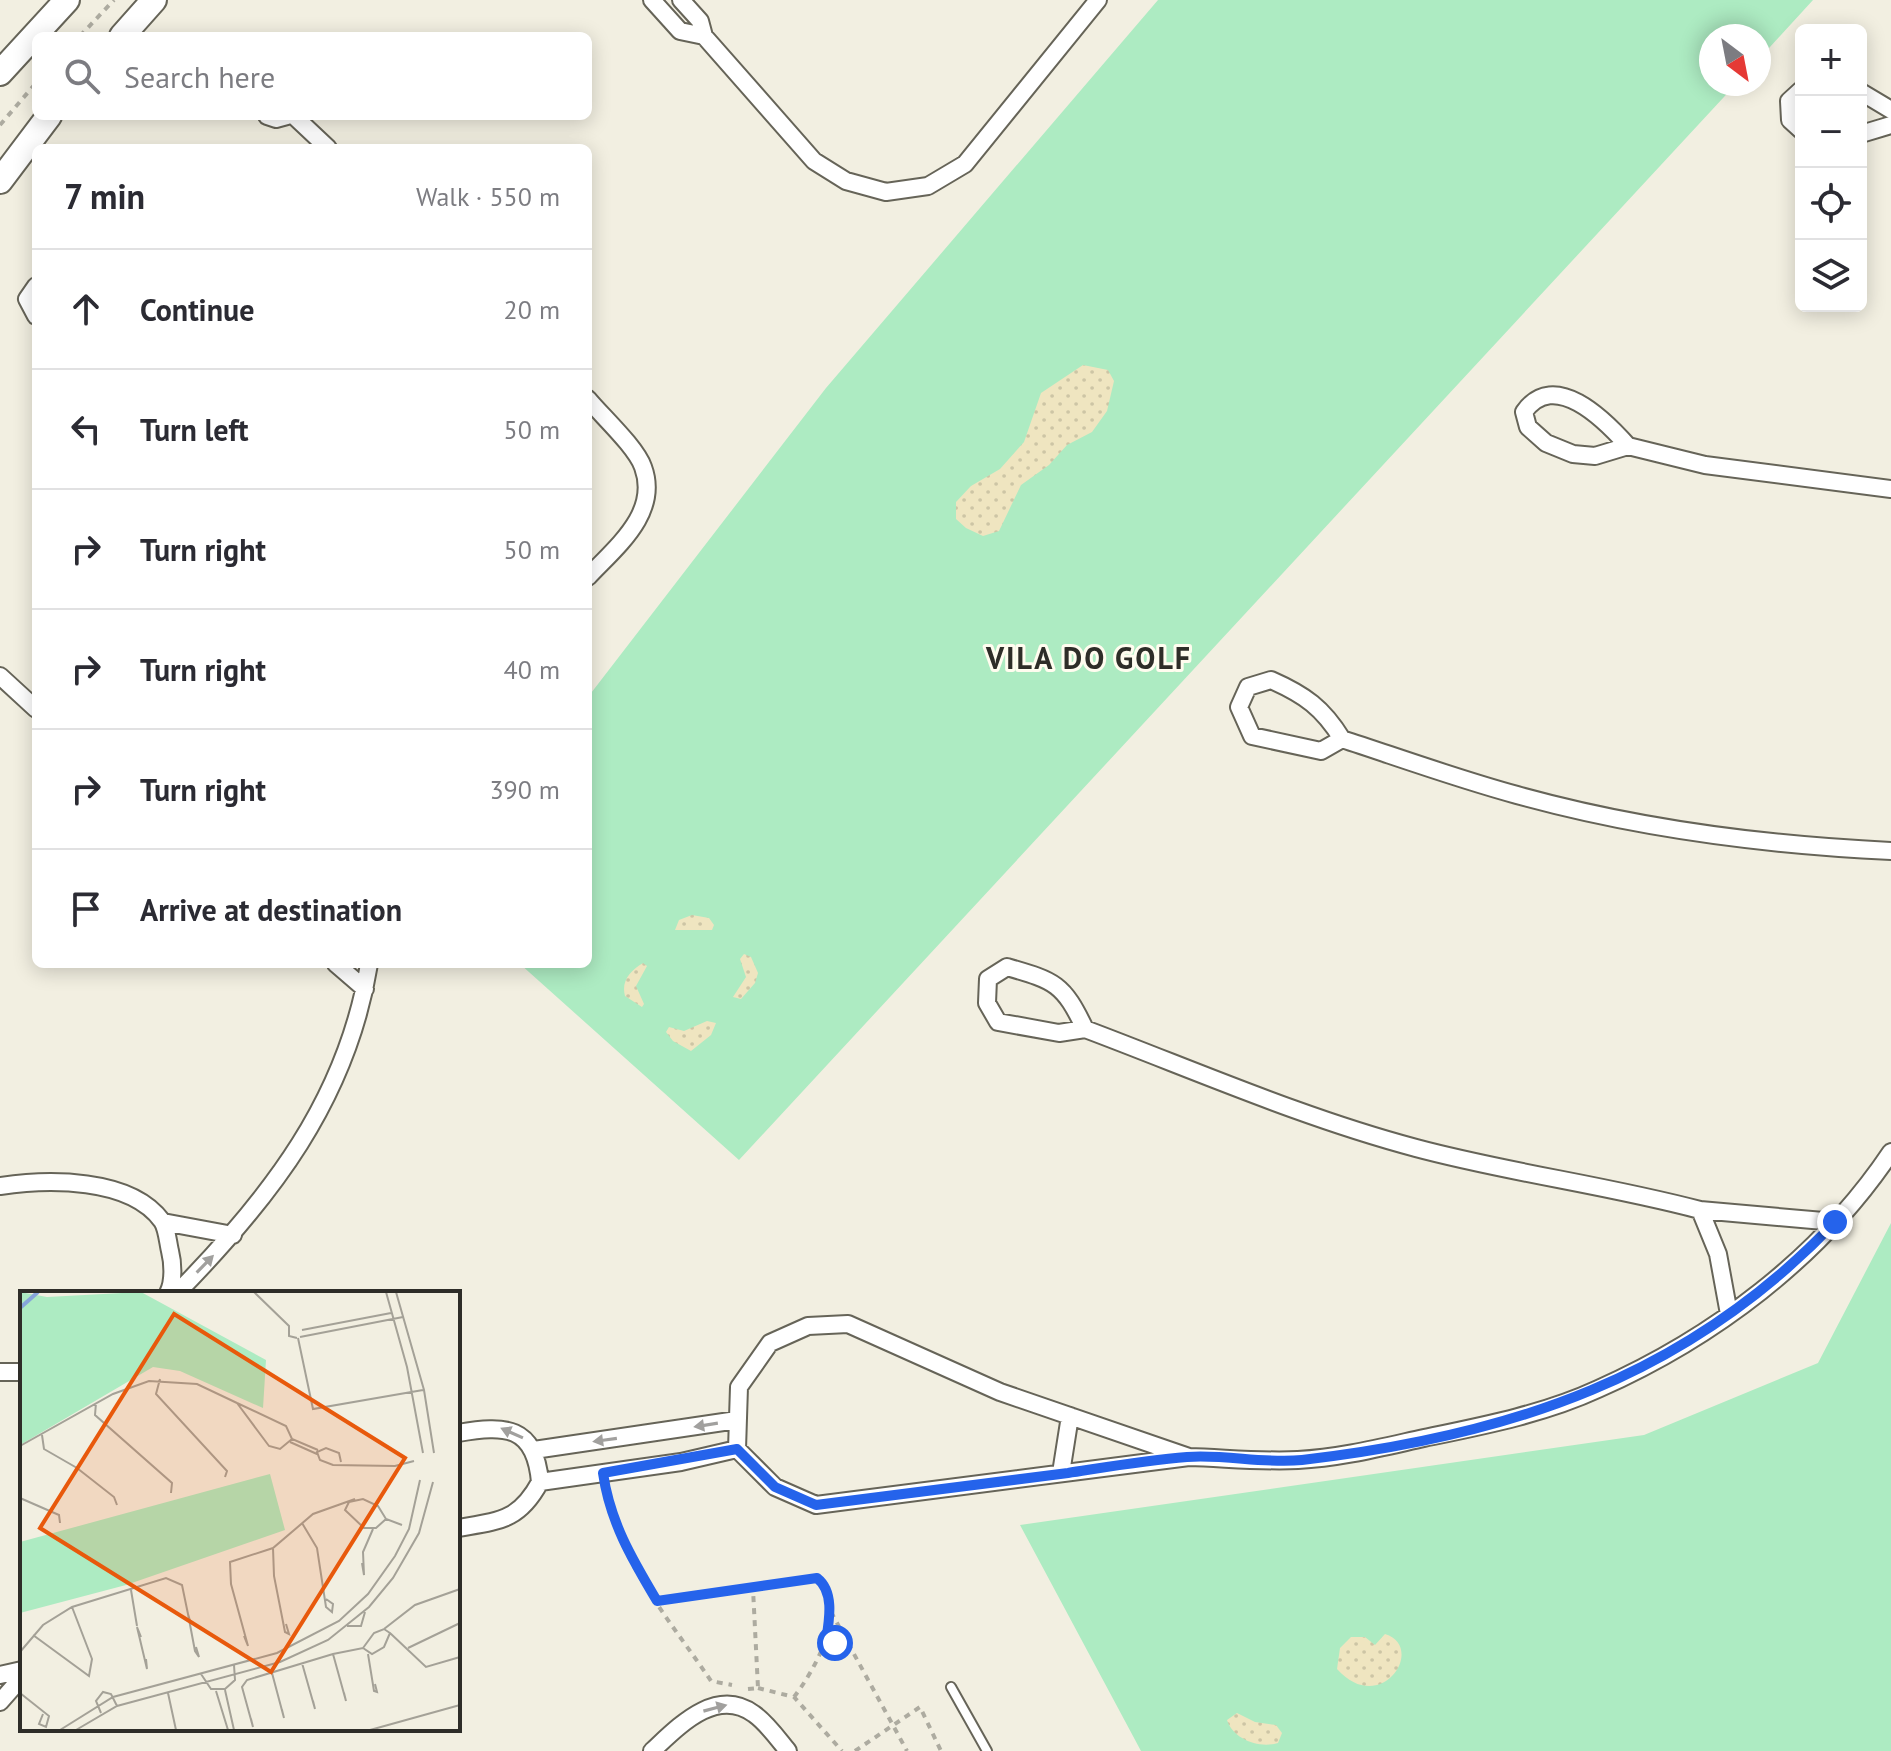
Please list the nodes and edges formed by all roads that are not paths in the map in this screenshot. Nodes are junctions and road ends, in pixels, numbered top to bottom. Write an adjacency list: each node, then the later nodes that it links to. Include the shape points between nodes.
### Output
1 (67, 0): 6 (main road)
2 (154, 0): 7 (main road)
3 (652, 0): 8 (street, via 680,31)
4 (681, 0): 8 (street, via 700,21)
5 (1098, 0): 8 (street, via 965,164 928,186 886,192 846,181 814,161)
6 (38, 32)
7 (126, 32)
8 (704, 36)
9 (32, 38): 10 (main road)
10 (0, 73)
11 (1795, 96): 16 (street, via 1789,101)
12 (1867, 96): 13 (street)
13 (1891, 110)
14 (46, 120): 20 (main road)
15 (298, 120): 19 (street)
16 (1795, 125)
17 (1891, 125): 18 (street)
18 (1867, 132)
19 (324, 144)
20 (0, 181)
21 (592, 404): 24 (street, via 643,466 648,499 634,528)
22 (1628, 446): 22 (street, via 1590,408 1569,399 1552,394 1533,399 1524,412 1528,427 1546,443 1573,454 1595,456); 23 (street, via 1705,465)
23 (1891, 489)
24 (592, 573)
25 (0, 676): 26 (street)
26 (32, 705)
27 (1342, 739): 27 (street, via 1306,695 1271,680 1248,687 1239,707 1252,736 1280,745 1321,751); 28 (street, via 1517,795 1647,825 1787,846)
28 (1891, 851)
29 (341, 968): 31 (street)
30 (368, 968): 31 (street)
31 (365, 989): 38 (street, via 333,1084 280,1178)
32 (1085, 1029): 32 (street, via 1068,994 1043,978 1007,967 988,979 987,1003 998,1022 1059,1033); 35 (street, via 1325,1120 1417,1148)
33 (1891, 1152): 37 (street)
34 (0, 1186): 36 (street, via 79,1182 131,1197)
35 (1700, 1210): 37 (street); 41 (street, via 1718,1254)
36 (163, 1222): 38 (street); 39 (street, via 172,1260)
37 (1835, 1222): 41 (street, via 1793,1266)
38 (233, 1235): 40 (street, one-way to 38)
39 (168, 1291)
40 (179, 1291)
41 (1729, 1314): 47 (street, via 1688,1344 1596,1390 1497,1423 1299,1460)
42 (1070, 1416): 43 (street, via 1000,1392 848,1324 808,1326 770,1343 739,1387); 47 (street); 48 (street)
43 (737, 1420): 45 (street); 46 (street, one-way to 46)
44 (460, 1433): 46 (street, one-way to 44, via 512,1431 496,1427)
45 (737, 1449): 48 (street, via 775,1487 816,1505); 49 (street)
46 (534, 1450): 49 (street)
47 (1189, 1457): 48 (street)
48 (1061, 1473)
49 (540, 1482): 50 (street, via 522,1509 505,1520)
50 (460, 1528)
51 (20, 1670): 52 (street)
52 (0, 1675)
53 (20, 1679): 55 (street)
54 (951, 1687): 58 (lane)
55 (0, 1702)
56 (652, 1751): 57 (street, one-way to 57, via 695,1713 726,1703 753,1713)
57 (788, 1751)
58 (987, 1751)

